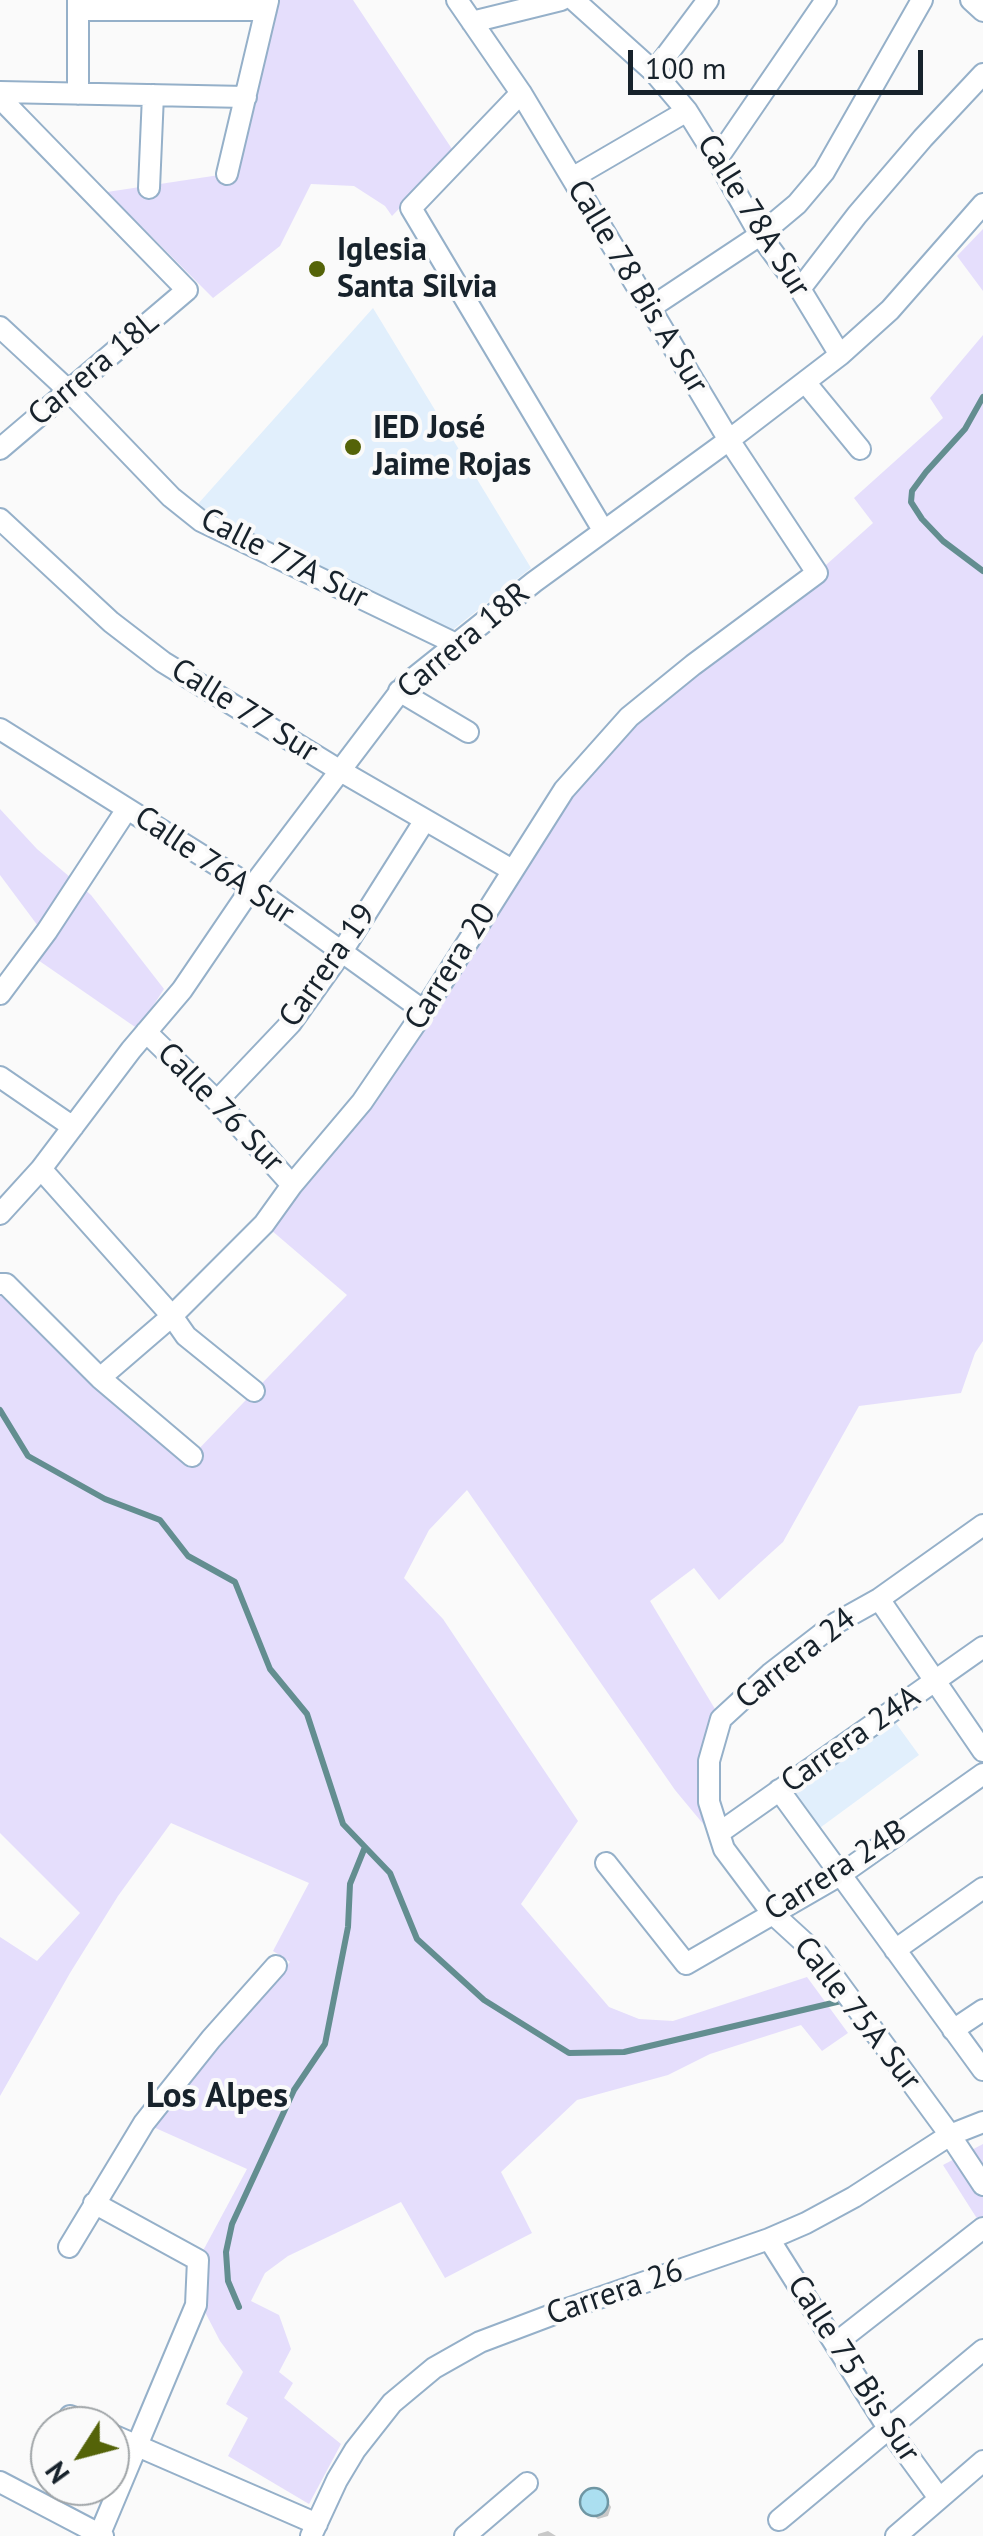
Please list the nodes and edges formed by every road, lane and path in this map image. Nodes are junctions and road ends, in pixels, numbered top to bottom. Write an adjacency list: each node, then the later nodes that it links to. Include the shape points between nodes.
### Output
1 (458, 0): 12 (street, Calle 78 Bis A Sur)
2 (561, 0): 12 (street)
3 (574, 0): 10 (street, Calle 78A Sur)
4 (708, 0): 13 (street)
5 (826, 0): 21 (street)
6 (922, 0): 26 (street, via 824,172)
7 (970, 0): 11 (street)
8 (78, 5): 9 (street); 16 (street)
9 (267, 5): 19 (street)
10 (597, 8): 13 (street, Calle 78A Sur)
11 (983, 11)
12 (472, 22): 15 (street, Calle 78 Bis A Sur)
13 (654, 72): 20 (street, Calle 78A Sur)
14 (983, 74): 27 (street, via 857,214)
15 (521, 93): 23 (street, Calle 78 Bis A Sur); 37 (street, via 411,208)
16 (78, 94): 17 (street); 18 (street)
17 (0, 95): 32 (street, Carrera 18L, via 187,290)
18 (153, 95): 19 (street); 24 (street)
19 (246, 97): 22 (street)
20 (687, 111): 21 (street, Calle 78A Sur); 23 (street)
21 (717, 159): 26 (street, Calle 78A Sur)
22 (226, 174)
23 (572, 178): 28 (street, Calle 78 Bis A Sur)
24 (149, 188)
25 (983, 204): 30 (street, Carrera 18R, via 890,310)
26 (760, 235): 27 (street, Calle 78A Sur); 28 (street)
27 (800, 289): 30 (street, Calle 78A Sur)
28 (650, 308): 33 (street, Calle 78 Bis A Sur)
29 (0, 327): 32 (street, Calle 77A Sur)
30 (840, 354): 31 (street, Carrera 18R)
31 (806, 382): 33 (street, Carrera 18R); 35 (street)
32 (69, 392): 34 (street, Carrera 18L); 39 (street, Calle 77A Sur, via 201,521)
33 (729, 440): 37 (street, Carrera 18R); 38 (street, Calle 78 Bis A Sur)
34 (0, 449)
35 (860, 449)
36 (0, 519): 43 (street, Calle 77 Sur, via 163,662)
37 (602, 530): 39 (street, Carrera 18R)
38 (816, 573): 46 (street, Carrera 20, via 629,717 564,790)
39 (454, 643): 40 (street, Carrera 18R)
40 (399, 691): 42 (street); 43 (street, Carrera 18R)
41 (0, 730): 44 (street, Calle 76A Sur)
42 (468, 732)
43 (339, 770): 45 (street, Calle 77 Sur); 47 (street, Carrera 18R)
44 (128, 808): 47 (street, Calle 76A Sur); 49 (street)
45 (425, 820): 46 (street, Calle 77 Sur); 48 (street, Carrera 19)
46 (512, 870): 50 (street, Carrera 20)
47 (252, 888): 48 (street, Calle 76A Sur); 51 (street, Carrera 18R)
48 (341, 953): 50 (street, Calle 76A Sur); 53 (street, Carrera 19, via 291,1023)
49 (0, 994)
50 (424, 1011): 56 (street, Carrera 20, via 362,1102)
51 (146, 1032): 53 (street, Calle 76 Sur); 54 (street, Carrera 18R)
52 (0, 1077): 54 (street)
53 (217, 1101): 56 (street, Calle 76 Sur)
54 (73, 1127): 55 (street, Carrera 18R)
55 (41, 1169): 57 (street, Carrera 18R); 59 (street)
56 (292, 1185): 59 (street, Carrera 20, via 264,1224)
57 (0, 1214)
58 (0, 1284): 60 (street)
59 (172, 1316): 60 (street, Carrera 20); 61 (street, via 186,1336)
60 (100, 1378): 62 (street)
61 (254, 1391)
62 (192, 1456)
63 (983, 1525): 64 (street, Carrera 24)
64 (878, 1599): 66 (street); 70 (street, Carrera 24, via 836,1622 721,1719 710,1760 709,1802)
65 (983, 1646): 66 (street, Carrera 24A)
66 (935, 1681): 67 (street); 69 (street, Carrera 24A)
67 (983, 1751)
68 (983, 1774): 72 (street, Carrera 24B)
69 (778, 1790): 70 (street, Carrera 24A); 72 (street)
70 (721, 1841): 74 (street, Calle 75A Sur)
71 (606, 1863): 74 (street, Carrera 24B, via 686,1964)
72 (840, 1875): 74 (street, Carrera 24B); 75 (street)
73 (983, 1888): 75 (street)
74 (772, 1912): 81 (street, Calle 75A Sur, via 818,1955)
75 (895, 1950): 78 (street)
76 (276, 1966): 83 (street, via 144,2123)
77 (983, 2010): 78 (street)
78 (953, 2030): 79 (street)
79 (983, 2070)
80 (983, 2122): 81 (street, Carrera 26)
81 (950, 2135): 82 (street, Calle 75A Sur); 85 (street, Carrera 26, via 854,2198)
82 (983, 2185)
83 (94, 2203): 86 (street); 91 (street, via 198,2260 196,2305)
84 (983, 2228): 87 (street)
85 (769, 2239): 87 (street, Calle 75 Bis Sur); 97 (street, Carrera 26, via 498,2335 434,2368 374,2423 336,2480)
86 (69, 2248)
87 (836, 2343): 89 (street, Calle 75 Bis Sur)
88 (983, 2350): 89 (street)
89 (888, 2428): 95 (street, Calle 75 Bis Sur); 96 (street)
90 (130, 2442): 91 (street)
91 (136, 2445): 97 (street); 98 (street)
92 (983, 2460): 95 (street)
93 (0, 2482): 98 (street)
94 (527, 2484): 99 (street)
95 (939, 2498): 100 (street)
96 (779, 2520)
97 (314, 2530)
98 (100, 2535)
99 (465, 2536)
100 (896, 2536)

